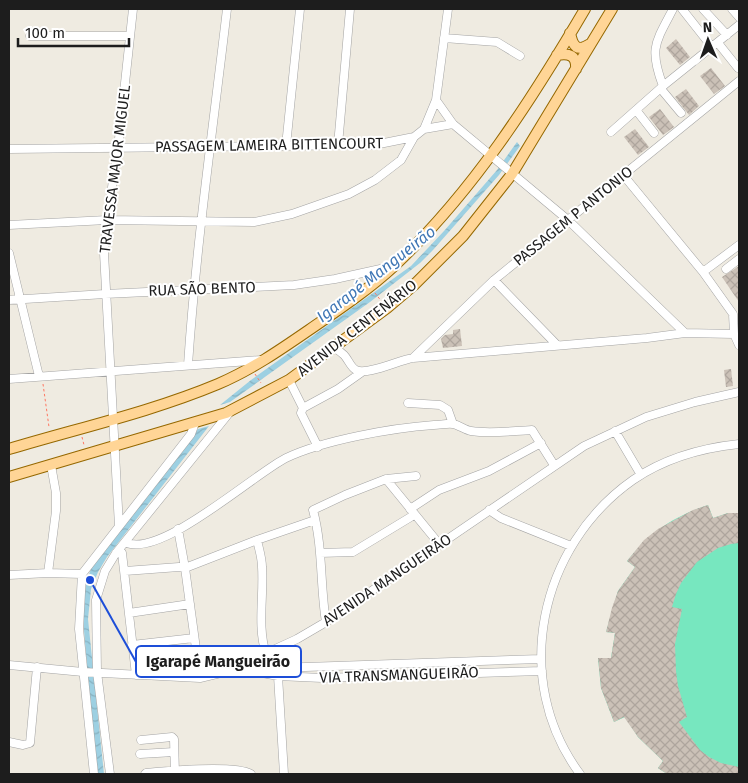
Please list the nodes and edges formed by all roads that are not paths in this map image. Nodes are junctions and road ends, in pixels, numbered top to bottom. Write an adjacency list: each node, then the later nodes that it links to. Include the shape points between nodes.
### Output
1 (133, 9): 17 (street, TRAVESSA MAJOR MIGUEL)
2 (227, 9): 36 (street)
3 (300, 9): 37 (street)
4 (350, 9): 35 (street)
5 (448, 9): 18 (street)
6 (585, 9): 14 (main road, AVENIDA CENTENÁRIO)
7 (612, 9): 19 (main road, AVENIDA CENTENÁRIO)
8 (673, 9): 26 (street, via 658,36 655,50 655,65)
9 (682, 9): 20 (street)
10 (703, 9): 15 (street)
11 (732, 9): 12 (street)
12 (739, 17)
13 (739, 25): 15 (street)
14 (570, 33): 19 (main road, via 572,42 579,48); 21 (main road, AVENIDA CENTENÁRIO)
15 (727, 35): 20 (street)
16 (30, 36): 17 (street)
17 (130, 36): 38 (street, TRAVESSA MAJOR MIGUEL)
18 (444, 38): 22 (street, via 497,42); 27 (street)
19 (590, 44): 24 (main road, AVENIDA CENTENÁRIO)
20 (715, 45): 23 (street); 26 (street)
21 (557, 55): 24 (main road, via 574,57); 40 (main road, AVENIDA CENTENÁRIO)
22 (520, 56)
23 (738, 68)
24 (576, 70): 41 (main road, AVENIDA CENTENÁRIO)
25 (739, 81): 42 (street, PASSAGEM P ANTONIO)
26 (662, 87): 28 (street); 29 (street)
27 (436, 100): 30 (street); 31 (street)
28 (636, 110): 32 (street); 33 (street)
29 (681, 113)
30 (453, 124): 31 (street); 40 (street)
31 (424, 129): 34 (street)
32 (611, 132)
33 (654, 133)
34 (414, 138): 35 (street, PASSAGEM LAMEIRA BITTENCOURT, via 374,145); 45 (street, via 401,160 388,171 332,201 254,222)
35 (338, 145): 37 (street, PASSAGEM LAMEIRA BITTENCOURT)
36 (210, 146): 37 (street, PASSAGEM LAMEIRA BITTENCOURT); 38 (street, PASSAGEM LAMEIRA BITTENCOURT); 45 (street)
37 (286, 146)
38 (118, 148): 39 (street, PASSAGEM LAMEIRA BITTENCOURT); 43 (street, TRAVESSA MAJOR MIGUEL)
39 (9, 149)
40 (493, 158): 41 (street); 50 (main road, AVENIDA CENTENÁRIO)
41 (511, 173): 44 (street); 62 (main road, AVENIDA CENTENÁRIO, via 463,236 414,285)
42 (624, 176): 44 (street, PASSAGEM P ANTONIO); 52 (street)
43 (107, 220): 45 (street); 46 (street); 55 (street, TRAVESSA MAJOR MIGUEL, via 104,253)
44 (568, 220): 53 (street, PASSAGEM P ANTONIO); 58 (street)
45 (200, 221): 54 (street)
46 (9, 225)
47 (739, 245): 52 (street)
48 (9, 253): 57 (street)
49 (739, 259): 51 (street)
50 (394, 266): 54 (street, RUA SÃO BENTO, via 294,285); 64 (main road, AVENIDA CENTENÁRIO)
51 (726, 268)
52 (703, 272): 59 (street, via 733,314)
53 (494, 280): 60 (street); 63 (street, PASSAGEM P ANTONIO)
54 (194, 289): 55 (street, RUA SÃO BENTO); 65 (street)
55 (106, 294): 57 (street, RUA SÃO BENTO); 66 (street, TRAVESSA MAJOR MIGUEL)
56 (9, 300): 57 (street, RUA SÃO BENTO)
57 (19, 300): 68 (street)
58 (685, 333): 59 (street); 60 (street)
59 (734, 334): 61 (street)
60 (557, 345): 63 (street)
61 (739, 345)
62 (334, 348): 67 (street, via 342,352 354,370); 70 (main road, AVENIDA CENTENÁRIO)
63 (413, 358): 67 (street)
64 (265, 360): 65 (street); 75 (main road, AVENIDA CENTENÁRIO, via 220,383)
65 (188, 366): 66 (street)
66 (110, 371): 68 (street); 75 (street, TRAVESSA MAJOR MIGUEL)
67 (362, 372): 73 (street)
68 (40, 376): 69 (street)
69 (9, 379)
70 (289, 380): 73 (street); 74 (main road, AVENIDA CENTENÁRIO)
71 (739, 392): 78 (street, AVENIDA MANGUEIRÃO, via 646,417)
72 (408, 403): 77 (street, via 440,406 448,410)
73 (304, 408): 82 (street, via 301,413)
74 (232, 410): 76 (main road, AVENIDA CENTENÁRIO); 96 (street)
75 (112, 419): 81 (street, TRAVESSA MAJOR MIGUEL); 83 (main road, AVENIDA CENTENÁRIO)
76 (194, 423): 81 (main road, AVENIDA CENTENÁRIO); 93 (street, via 191,434)
77 (453, 424): 79 (street, via 469,431 494,433 532,430); 82 (street, via 410,428)
78 (615, 431): 85 (street, AVENIDA MANGUEIRÃO); 86 (street)
79 (541, 443): 85 (street); 91 (street, via 489,471 439,490)
80 (739, 444): 86 (street, via 696,451)
81 (114, 446): 84 (main road, AVENIDA CENTENÁRIO); 93 (street, TRAVESSA MAJOR MIGUEL)
82 (318, 447): 94 (street, via 279,462)
83 (9, 448)
84 (51, 465): 88 (main road, AVENIDA CENTENÁRIO); 103 (street, via 56,511)
85 (554, 465): 90 (street, AVENIDA MANGUEIRÃO)
86 (641, 475): 98 (street, via 599,509)
87 (416, 476): 89 (street)
88 (9, 477)
89 (386, 479): 91 (street); 92 (street, via 313,510)
90 (489, 510): 97 (street, AVENIDA MANGUEIRÃO); 98 (street, via 501,518)
91 (412, 512): 97 (street); 100 (street, via 353,552)
92 (315, 520): 95 (street); 100 (street)
93 (119, 526): 104 (street)
94 (178, 529): 96 (street, via 140,543); 101 (street)
95 (257, 540): 101 (street); 111 (street, via 262,568 262,637)
96 (125, 542): 99 (street)
97 (440, 544): 108 (street, AVENIDA MANGUEIRÃO)
98 (571, 546): 112 (street, via 560,566 546,609)
99 (116, 553): 102 (street, via 122,553); 117 (street, via 104,571 96,600)
100 (320, 553): 108 (street)
101 (185, 568): 102 (street); 106 (street)
102 (125, 571): 107 (street)
103 (48, 573): 104 (street); 105 (street)
104 (82, 574): 116 (street, via 79,629)
105 (9, 575)
106 (190, 604): 107 (street); 109 (street)
107 (129, 613): 110 (street)
108 (326, 622): 111 (street, AVENIDA MANGUEIRÃO)
109 (194, 638): 110 (street); 122 (street)
110 (132, 645): 120 (street)
111 (266, 654): 118 (street, AVENIDA MANGUEIRÃO)
112 (541, 659): 115 (street); 119 (street, VIA TRANSMANGUEIRÃO, via 276,668)
113 (9, 665): 114 (street, AVENIDA MANGUEIRÃO)
114 (38, 667): 116 (street, AVENIDA MANGUEIRÃO); 124 (street, via 30,741 28,745)
115 (542, 671): 121 (street, VIA TRANSMANGUEIRÃO, via 322,678); 133 (street, via 553,722 561,743)
116 (83, 672): 117 (street, AVENIDA MANGUEIRÃO); 128 (street)
117 (97, 672): 120 (street, AVENIDA MANGUEIRÃO); 129 (street)
118 (225, 672): 119 (street, VIA TRANSMANGUEIRÃO); 122 (street, AVENIDA MANGUEIRÃO)
119 (256, 672): 121 (street, VIA TRANSMANGUEIRÃO)
120 (136, 675): 122 (street, AVENIDA MANGUEIRÃO)
121 (278, 676): 132 (street)
122 (200, 678)
123 (141, 740): 125 (street, via 172,736)
124 (9, 742)
125 (174, 752): 126 (street); 127 (street)
126 (140, 754)
127 (175, 772): 130 (street); 131 (street, via 238,770)
128 (94, 774)
129 (110, 774)
130 (145, 774)
131 (251, 774)
132 (284, 774)
133 (580, 774)

